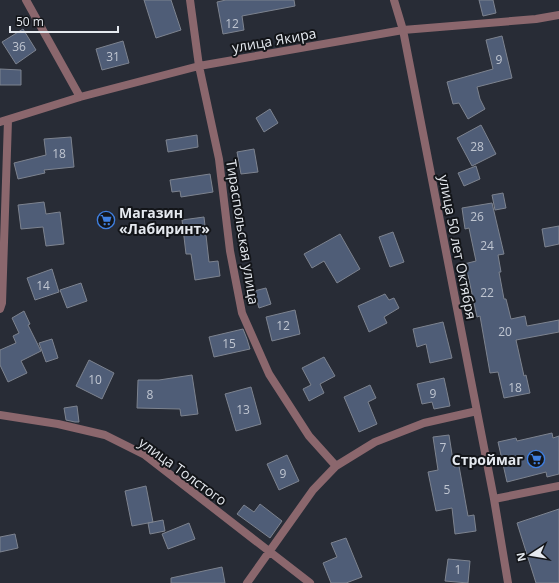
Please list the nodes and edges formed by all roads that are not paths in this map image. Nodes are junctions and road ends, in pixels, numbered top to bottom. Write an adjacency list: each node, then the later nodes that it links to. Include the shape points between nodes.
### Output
1 (26, 0): 7 (street)
2 (190, 0): 6 (street, Тираспольская улица)
3 (394, 0): 5 (street, улица 50 лет Октября)
4 (559, 15): 5 (street, улица Якира, via 536,20)
5 (403, 30): 6 (street, улица Якира); 11 (street, улица 50 лет Октября)
6 (199, 66): 7 (street, улица Якира); 13 (street, Тираспольская улица, via 219,159 230,252 242,313 269,374 309,436)
7 (80, 97): 8 (street, улица Якира)
8 (8, 120): 9 (street, улица Якира); 10 (street)
9 (0, 122)
10 (0, 309)
11 (476, 411): 13 (street, via 424,423 375,442); 15 (street, улица 50 лет Октября)
12 (0, 415): 16 (street, улица Толстого, via 58,424 112,438 145,455)
13 (336, 466): 16 (street, via 313,490)
14 (559, 486): 15 (street)
15 (494, 499): 19 (street, улица 50 лет Октября)
16 (269, 552): 17 (street); 18 (street, улица Толстого)
17 (247, 583)
18 (310, 583)
19 (508, 583)

